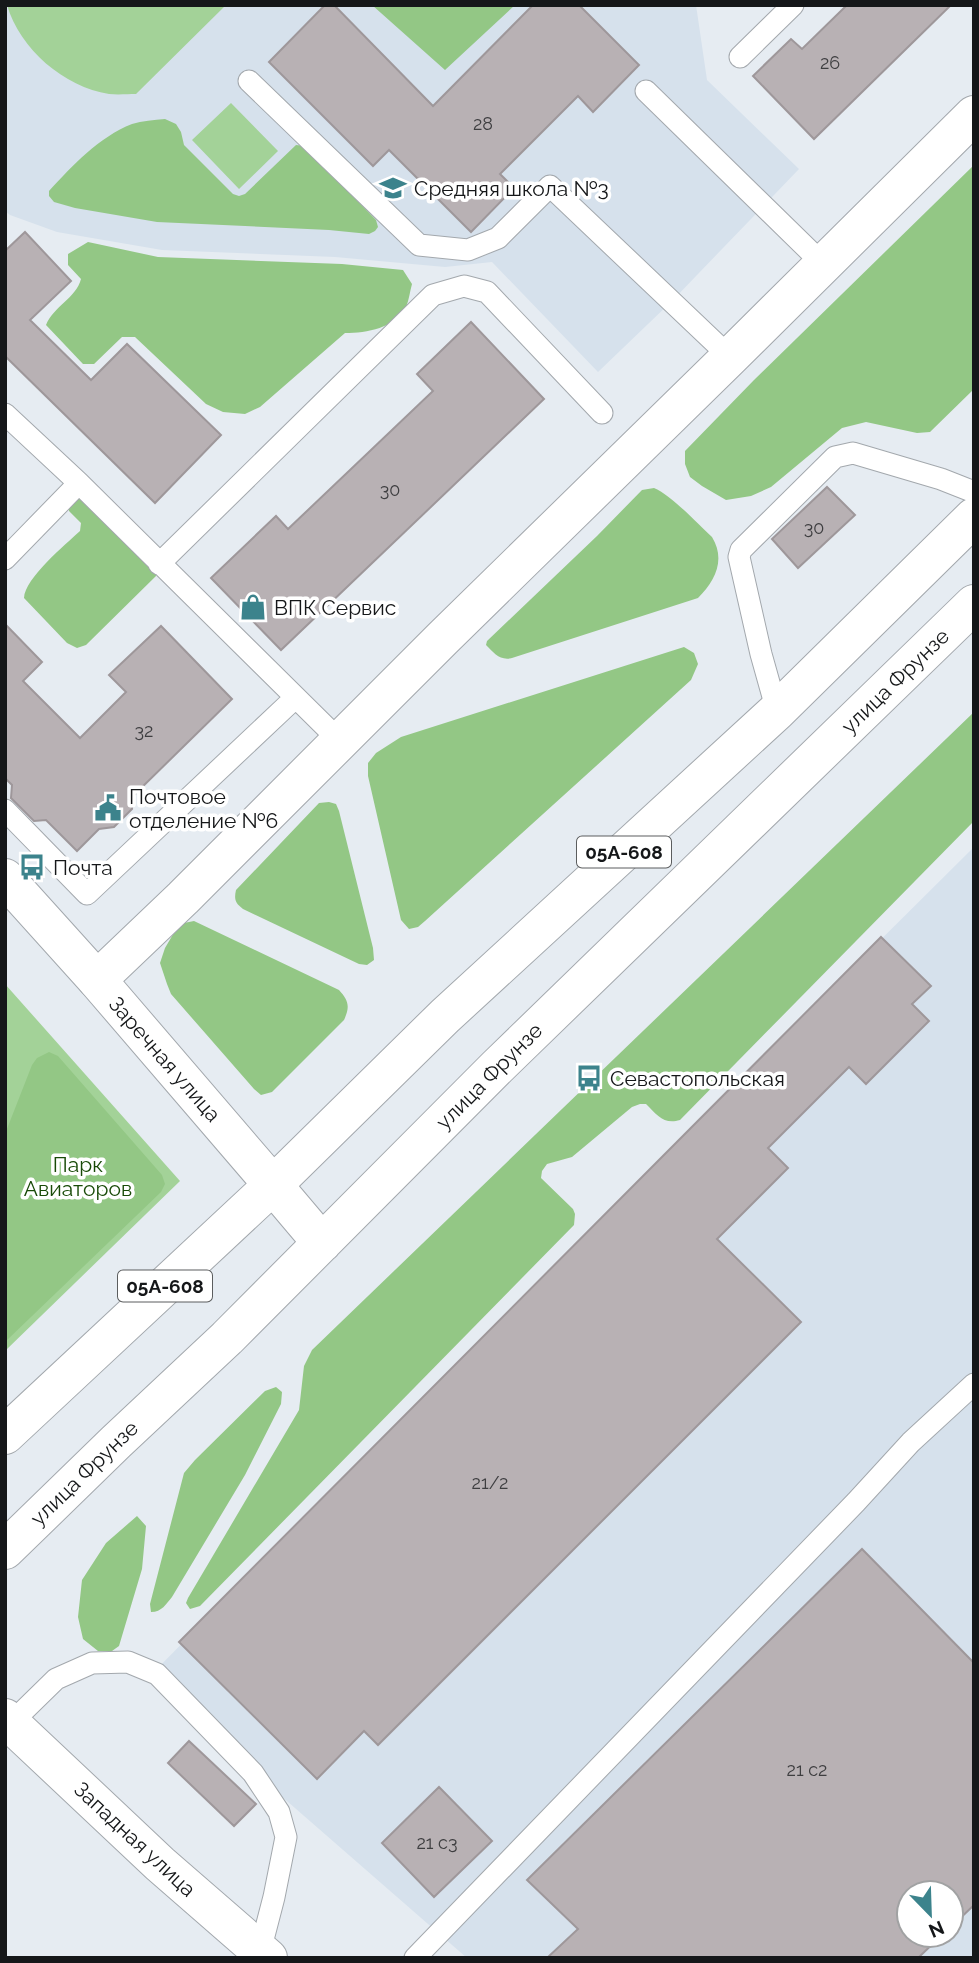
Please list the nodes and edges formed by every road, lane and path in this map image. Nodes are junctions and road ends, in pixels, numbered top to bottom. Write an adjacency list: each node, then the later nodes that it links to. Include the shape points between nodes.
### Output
1 (793, 5): 2 (lane)
2 (740, 57)
3 (248, 81): 7 (lane, via 419,245 468,250 498,237 550,186)
4 (646, 91): 6 (lane)
5 (974, 115): 6 (main road)
6 (822, 264): 7 (main road)
7 (730, 357): 18 (main road)
8 (602, 413): 14 (lane, via 488,292 464,286 433,295)
9 (8, 422): 10 (lane)
10 (79, 484): 13 (lane); 14 (lane)
11 (974, 492): 17 (lane, via 853,453 835,457 741,550 748,601)
12 (974, 517): 17 (main road, 05А-608)
13 (5, 559)
14 (159, 564): 16 (lane)
15 (974, 604): 23 (main road, улица Фрунзе / 05А-608)
16 (295, 698): 18 (lane); 19 (lane, via 88,894)
17 (777, 711): 22 (main road, 05А-608, via 445,1016)
18 (340, 741): 21 (main road)
19 (5, 810)
20 (5, 878): 21 (main road, Заречная улица)
21 (97, 980): 22 (main road, Заречная улица)
22 (273, 1185): 23 (main road, Заречная улица); 25 (main road, 05А-608)
23 (322, 1243): 26 (main road, улица Фрунзе / 05А-608)
24 (974, 1384): 29 (lane, via 911,1442)
25 (5, 1434)
26 (5, 1549)
27 (8, 1720): 28 (main road, Западная улица); 28 (lane, via 56,1679 92,1663 128,1662 157,1674 253,1773 279,1811 286,1837)
28 (256, 1951)
29 (415, 1958)

